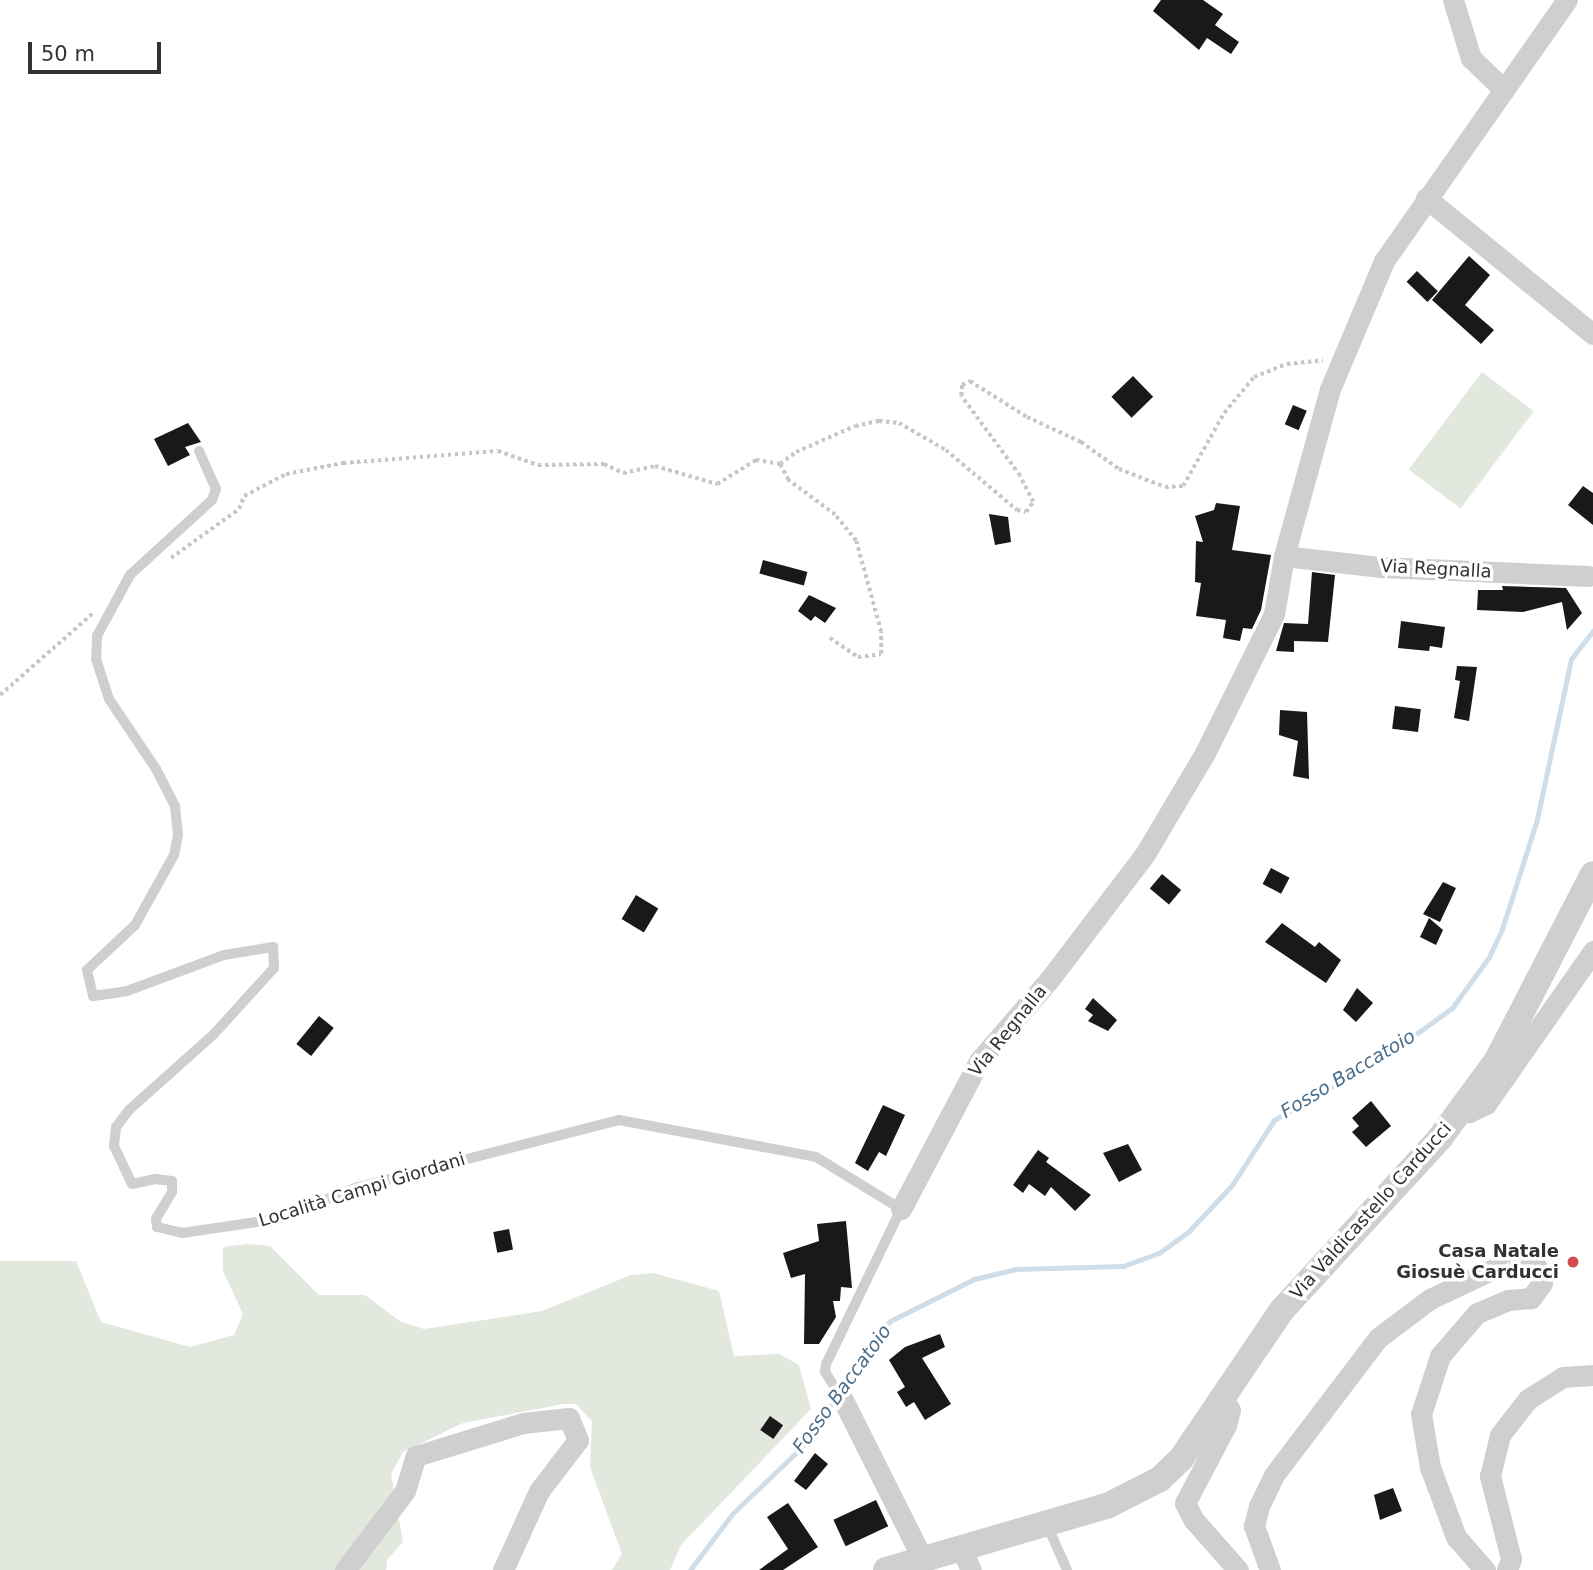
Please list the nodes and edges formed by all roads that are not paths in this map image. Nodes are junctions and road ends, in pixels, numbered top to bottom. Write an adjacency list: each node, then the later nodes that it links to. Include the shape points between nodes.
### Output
1 (1453, 0): 3 (street, via 1471,58)
2 (1567, 0): 3 (street, Via Regnalla)
3 (1504, 90): 4 (street, Via Regnalla)
4 (1426, 198): 5 (street); 7 (street, Via Regnalla, via 1384,261 1330,388)
5 (1593, 334)
6 (199, 451): 12 (lane, Località Campi Giordani, via 216,489 212,500 130,575 103,618 96,659 108,699 156,768 175,807 178,835 160,886 135,925 87,970 93,996 127,990 224,955 273,947 274,968 214,1034 116,1127 114,1146 132,1185 156,1179 172,1181 172,1192 156,1219 158,1227 182,1233 277,1219 358,1187 619,1120 816,1157)
7 (1284, 555): 8 (street, Via Regnalla, via 1381,567); 12 (street, Via Regnalla, via 1274,614 1205,753 1145,854 1049,980 978,1061)
8 (1588, 576)
9 (1593, 874): 11 (street, Via Valdicastello Carducci, via 1497,1060)
10 (1593, 951): 11 (street, via 1486,1104 1469,1112)
11 (1461, 1110): 14 (street, Via Valdicastello Carducci, via 1356,1233 1282,1310)
12 (901, 1209): 15 (lane, Via Regnalla, via 826,1364 831,1382)
13 (1593, 1375): 26 (street, via 1563,1377 1528,1398 1500,1435 1490,1476 1511,1559)
14 (1222, 1397): 16 (street, Via Valdicastello Carducci, via 1181,1459 1160,1479 1107,1506); 23 (street, via 1230,1410 1226,1425 1185,1503 1193,1519)
15 (844, 1400): 17 (street, Via Regnalla)
16 (1047, 1525): 18 (street, Via Valdicastello Carducci); 22 (lane)
17 (921, 1556): 18 (street, Via Valdicastello Carducci); 21 (street, Via Valdicastello Carducci)
18 (966, 1558)
19 (345, 1570): 20 (street, via 405,1490 416,1455 523,1423 569,1418 578,1440 539,1491)
20 (503, 1570)
21 (886, 1570)
22 (1067, 1570)
23 (1238, 1570)
24 (1270, 1570): 25 (street, via 1254,1526 1259,1506 1297,1443 1378,1338 1430,1299 1502,1265 1536,1266 1542,1283 1531,1298 1508,1300 1477,1313 1440,1356 1421,1414 1430,1467 1456,1537)
25 (1485, 1570)
26 (1507, 1570)

